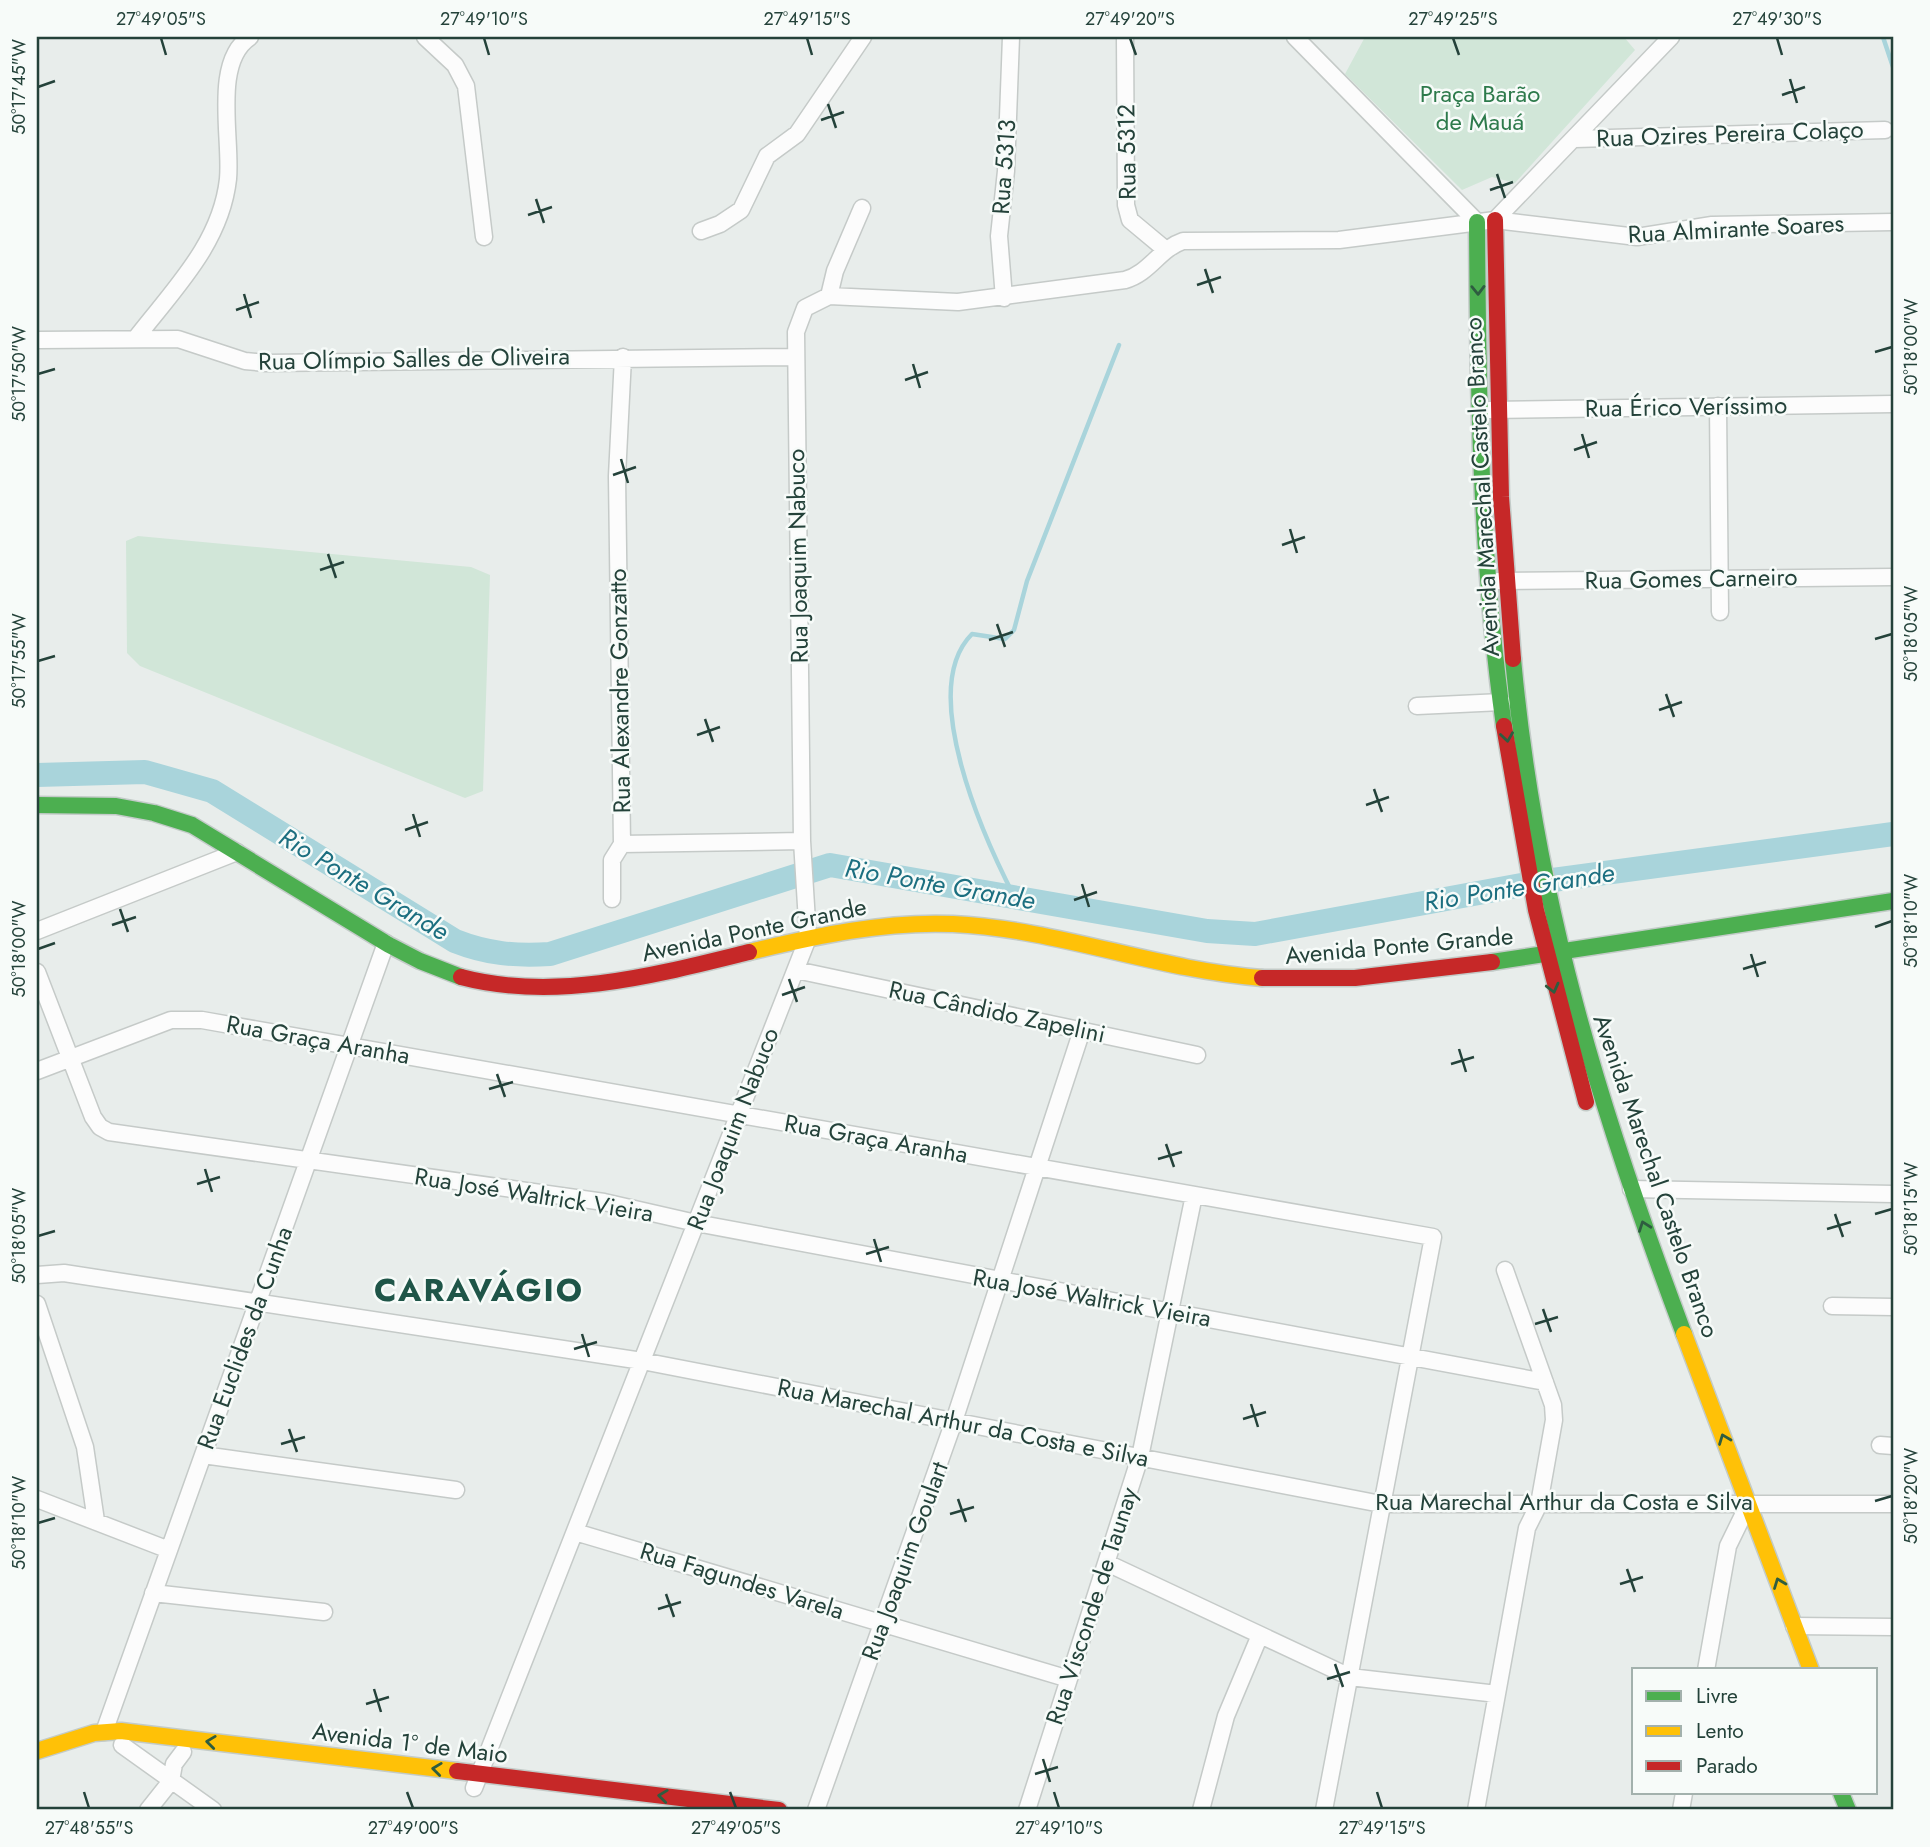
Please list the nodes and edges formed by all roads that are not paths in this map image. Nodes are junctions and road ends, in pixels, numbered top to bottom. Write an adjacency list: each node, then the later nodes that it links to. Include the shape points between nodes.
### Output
1 (250, 37): 19 (street, via 233,55 229,74 229,174 219,222)
2 (425, 37): 15 (street, via 455,65 466,86)
3 (863, 37): 14 (street, via 797,134 767,156 741,209)
4 (1011, 37): 18 (street, Rua 5313, via 999,236)
5 (1125, 37): 16 (street, Rua 5312, via 1126,205 1130,220)
6 (1295, 37): 12 (street)
7 (1671, 37): 9 (street)
8 (1885, 130): 9 (street, Rua Ozires Pereira Colaço)
9 (1575, 139): 11 (street)
10 (862, 208): 17 (street)
11 (1495, 220): 12 (street, Rua Almirante Soares); 13 (street, Rua Almirante Soares, via 1637,237 1712,225); 26 (street, Avenida Marechal Castelo Branco)
12 (1477, 222): 16 (street, Rua Almirante Soares, via 1348,239 1182,241); 25 (street, Avenida Marechal Castelo Branco, one-way to 25)
13 (1893, 222)
14 (701, 232)
15 (484, 237)
16 (1166, 250): 18 (street, via 1137,276)
17 (829, 296): 18 (street, via 958,302); 22 (street, Rua Joaquim Nabuco, via 805,308 798,320)
18 (1004, 298)
19 (136, 338): 20 (street, Rua Olímpio Salles de Oliveira); 21 (street, Rua Olímpio Salles de Oliveira, via 178,339 234,358 266,363)
20 (37, 340)
21 (623, 357): 22 (street, Rua Olímpio Salles de Oliveira); 36 (street, Rua Alexandre Gonzatto, via 617,476)
22 (795, 357): 35 (street, Rua Joaquim Nabuco)
23 (1893, 404): 24 (street, Rua Érico Veríssimo)
24 (1718, 406): 26 (street, Rua Érico Veríssimo); 28 (street)
25 (1480, 410): 26 (street, Rua Érico Veríssimo); 29 (street, Avenida Marechal Castelo Branco)
26 (1497, 410): 30 (street, Avenida Marechal Castelo Branco)
27 (1893, 577): 28 (street, Rua Gomes Carneiro)
28 (1720, 579): 30 (street, Rua Gomes Carneiro); 31 (street)
29 (1488, 581): 30 (street, Rua Gomes Carneiro); 32 (street, Avenida Marechal Castelo Branco)
30 (1505, 581): 38 (street, Avenida Marechal Castelo Branco)
31 (1720, 612)
32 (1502, 702): 33 (street); 38 (street, Avenida Marechal Castelo Branco, one-way to 38)
33 (1417, 706)
34 (37, 805): 37 (street, Avenida Ponte Grande, via 131,806 192,825)
35 (802, 841): 36 (street, Rua Alexandre Gonzatto); 42 (street, Rua Joaquim Nabuco)
36 (622, 844): 39 (street, via 612,860)
37 (237, 852): 41 (street); 43 (street, Avenida Ponte Grande)
38 (1535, 867): 44 (street, Avenida Marechal Castelo Branco)
39 (612, 899)
40 (1893, 901): 44 (street, Avenida Ponte Grande)
41 (37, 931)
42 (808, 938): 43 (street, Avenida Ponte Grande, via 654,975 556,987 466,978); 44 (street, Avenida Ponte Grande, via 903,924 961,923 1046,936 1201,972 1289,980 1339,979); 45 (street, Rua Joaquim Nabuco)
43 (386, 943): 48 (street, Rua Euclides da Cunha)
44 (1553, 955): 55 (street, Avenida Marechal Castelo Branco, one-way to 55, via 1575,1067); 56 (street, Avenida Marechal Castelo Branco)
45 (796, 970): 47 (street, Rua Cândido Zapelini); 52 (street, Rua Joaquim Nabuco)
46 (37, 972): 50 (street, Rua José Waltrick Vieira)
47 (1082, 1031): 49 (street, Rua Cândido Zapelini); 54 (street, Rua Joaquim Goulart)
48 (350, 1046): 50 (street, Rua Graça Aranha, via 186,1019 155,1025); 52 (street, Rua Graça Aranha); 53 (street, Rua Euclides da Cunha)
49 (1198, 1055)
50 (70, 1058): 51 (street, Rua Graça Aranha); 53 (street, Rua José Waltrick Vieira, via 93,1117 105,1130)
51 (37, 1071)
52 (739, 1115): 54 (street, Rua Graça Aranha); 59 (street, Rua Joaquim Nabuco)
53 (309, 1160): 59 (street, Rua José Waltrick Vieira, via 604,1202); 63 (street, Rua Euclides da Cunha)
54 (1037, 1168): 58 (street, Rua Graça Aranha); 62 (street, Rua Joaquim Goulart)
55 (1612, 1182): 56 (street); 76 (street, Avenida Marechal Castelo Branco)
56 (1631, 1189): 57 (street); 77 (street, Avenida Marechal Castelo Branco, one-way to 56)
57 (1893, 1194)
58 (1194, 1195): 67 (street, Rua Visconde de Taunay); 68 (street, Rua Graça Aranha, via 1433,1237)
59 (696, 1223): 62 (street, Rua José Waltrick Vieira); 69 (street, Rua Joaquim Nabuco)
60 (1504, 1270): 70 (street)
61 (37, 1275): 63 (street, Rua Marechal Arthur da Costa e Silva, via 64,1273)
62 (1000, 1281): 67 (street, Rua José Waltrick Vieira); 71 (street, Rua Joaquim Goulart)
63 (258, 1302): 69 (street, Rua Marechal Arthur da Costa e Silva); 72 (street, Rua Euclides da Cunha)
64 (37, 1304): 82 (street, via 85,1447)
65 (1832, 1306): 66 (street)
66 (1893, 1307)
67 (1170, 1312): 68 (street, Rua José Waltrick Vieira); 73 (street, Rua Visconde de Taunay)
68 (1410, 1357): 70 (street, Rua José Waltrick Vieira); 78 (street)
69 (642, 1361): 71 (street, Rua Marechal Arthur da Costa e Silva); 83 (street, Rua Joaquim Nabuco)
70 (1545, 1382): 79 (street, via 1554,1420)
71 (954, 1421): 73 (street, Rua Marechal Arthur da Costa e Silva); 88 (street, Rua Joaquim Goulart)
72 (203, 1454): 74 (street); 84 (street, Rua Euclides da Cunha)
73 (1140, 1457): 78 (street, Rua Marechal Arthur da Costa e Silva); 85 (street, Rua Visconde de Taunay)
74 (457, 1490)
75 (37, 1499): 82 (street)
76 (1732, 1503): 77 (street, Rua Marechal Arthur da Costa e Silva); 79 (street, Rua Marechal Arthur da Costa e Silva); 81 (street, Avenida Marechal Castelo Branco)
77 (1749, 1503): 80 (street, Rua Marechal Arthur da Costa e Silva); 81 (street); 89 (street, Avenida Marechal Castelo Branco, one-way to 77)
78 (1381, 1504): 79 (street, Rua Marechal Arthur da Costa e Silva); 95 (street)
79 (1539, 1504): 97 (street, via 1527,1528)
80 (1893, 1504)
81 (1738, 1520): 92 (street, via 1728,1546); 93 (street, Avenida Marechal Castelo Branco)
82 (96, 1521): 84 (street)
83 (575, 1531): 88 (street, Rua Fagundes Varela); 104 (street, Rua Joaquim Nabuco)
84 (169, 1550): 86 (street, Rua Euclides da Cunha)
85 (1107, 1563): 91 (street); 96 (street, Rua Visconde de Taunay)
86 (153, 1593): 87 (street); 98 (street, Rua Euclides da Cunha)
87 (324, 1612)
88 (883, 1623): 96 (street, Rua Fagundes Varela); 109 (street, Rua Joaquim Goulart)
89 (1794, 1626): 90 (street); 94 (street, Avenida Marechal Castelo Branco)
90 (1893, 1628)
91 (1260, 1635): 95 (street); 111 (street, via 1226,1716)
92 (1706, 1668)
93 (1794, 1668)
94 (1810, 1668)
95 (1350, 1677): 97 (street); 112 (street)
96 (1069, 1679): 110 (street, Rua Visconde de Taunay)
97 (1497, 1694): 113 (street)
98 (104, 1732): 99 (street); 100 (street, Avenida 1º de Maio); 104 (street, Avenida 1º de Maio, one-way to 98)
99 (122, 1745): 101 (street, Avenida 1º de Maio); 102 (street, Avenida 1º de Maio); 103 (street)
100 (37, 1751)
101 (183, 1752): 103 (street, via 174,1764); 104 (street, Avenida 1º de Maio)
102 (37, 1766)
103 (171, 1780): 105 (street); 106 (street)
104 (477, 1781): 107 (street, Avenida 1º de Maio); 108 (street, Avenida 1º de Maio, one-way to 104)
105 (148, 1810)
106 (213, 1810)
107 (659, 1810)
108 (779, 1810)
109 (816, 1810)
110 (1027, 1810)
111 (1201, 1810)
112 (1324, 1810)
113 (1476, 1810)

